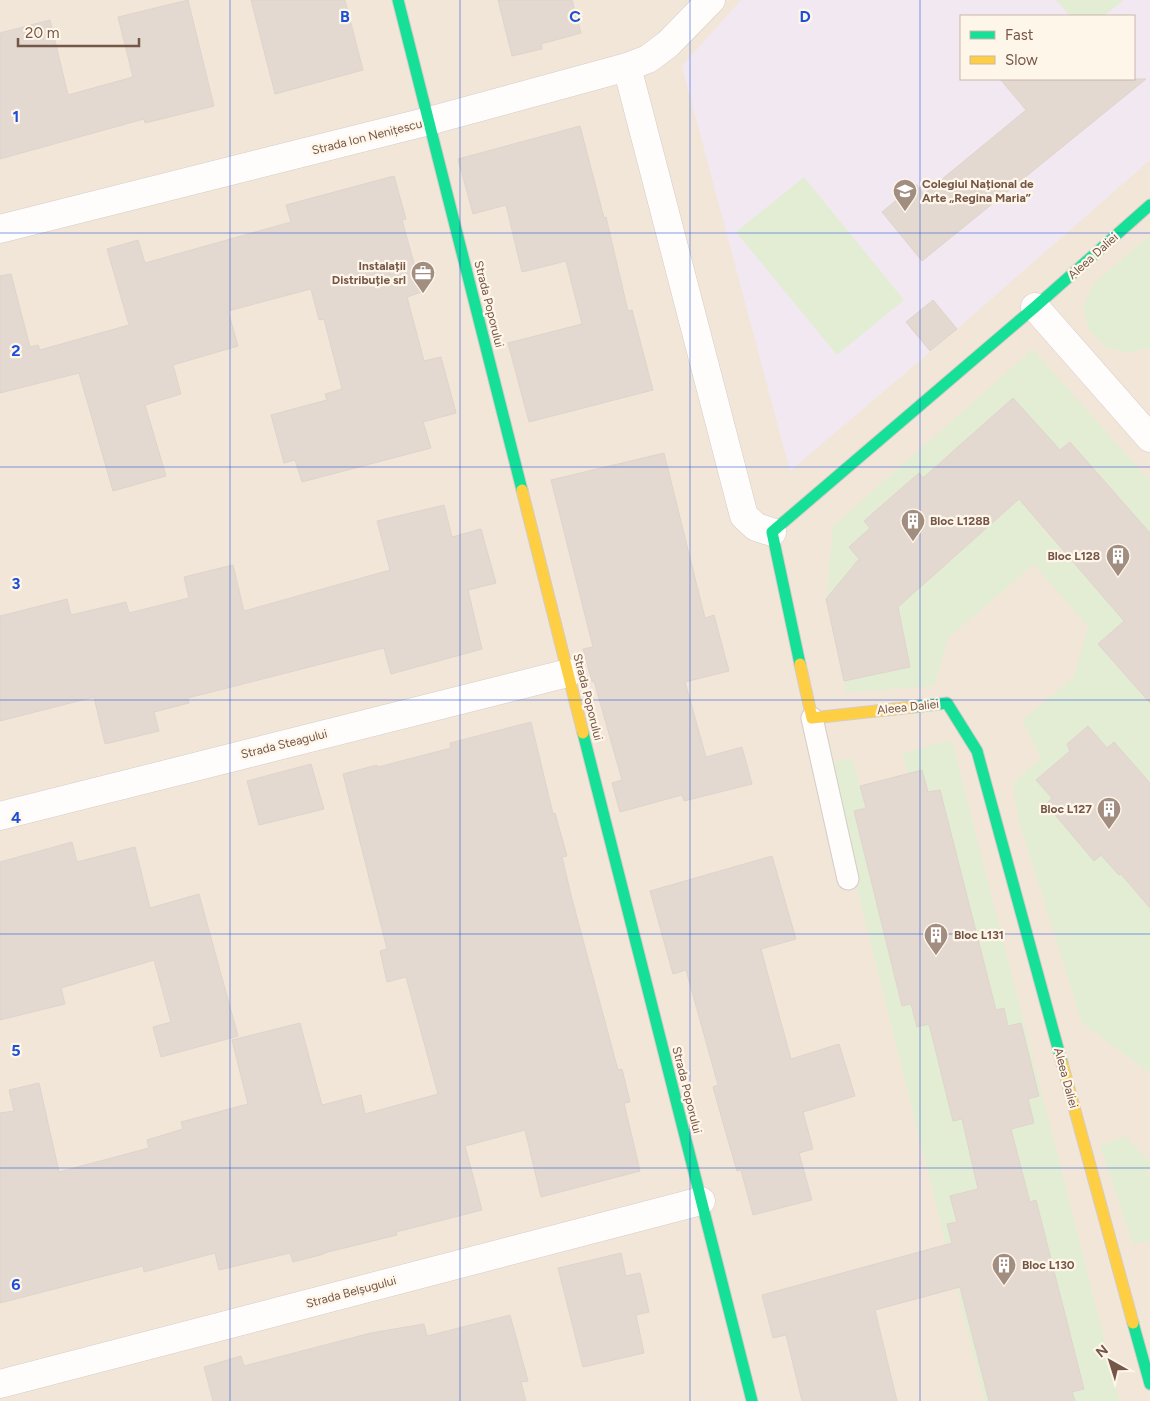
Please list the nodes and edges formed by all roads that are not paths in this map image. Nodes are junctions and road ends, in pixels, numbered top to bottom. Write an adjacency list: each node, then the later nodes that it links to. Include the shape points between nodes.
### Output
1 (398, 0): 4 (street, Strada Poporului)
2 (711, 0): 3 (street, Strada Ion Nenițescu, via 668,44 648,59)
3 (627, 67): 4 (street, Strada Ion Nenițescu); 9 (street, via 744,516 756,526)
4 (429, 121): 6 (street, Strada Ion Nenițescu); 10 (street, Strada Poporului)
5 (1150, 205): 7 (street, Aleea Daliei)
6 (0, 229)
7 (1035, 308): 8 (street); 9 (street, Aleea Daliei)
8 (1150, 438)
9 (772, 532): 11 (street)
10 (568, 673): 12 (street, Strada Steagului); 14 (street, Strada Poporului)
11 (812, 718): 13 (lane); 16 (street, Aleea Daliei, via 947,703 977,751)
12 (0, 816)
13 (848, 879)
14 (701, 1201): 15 (street, Strada Belșugului); 17 (street, Strada Poporului)
15 (0, 1384)
16 (1150, 1384)
17 (752, 1401)

